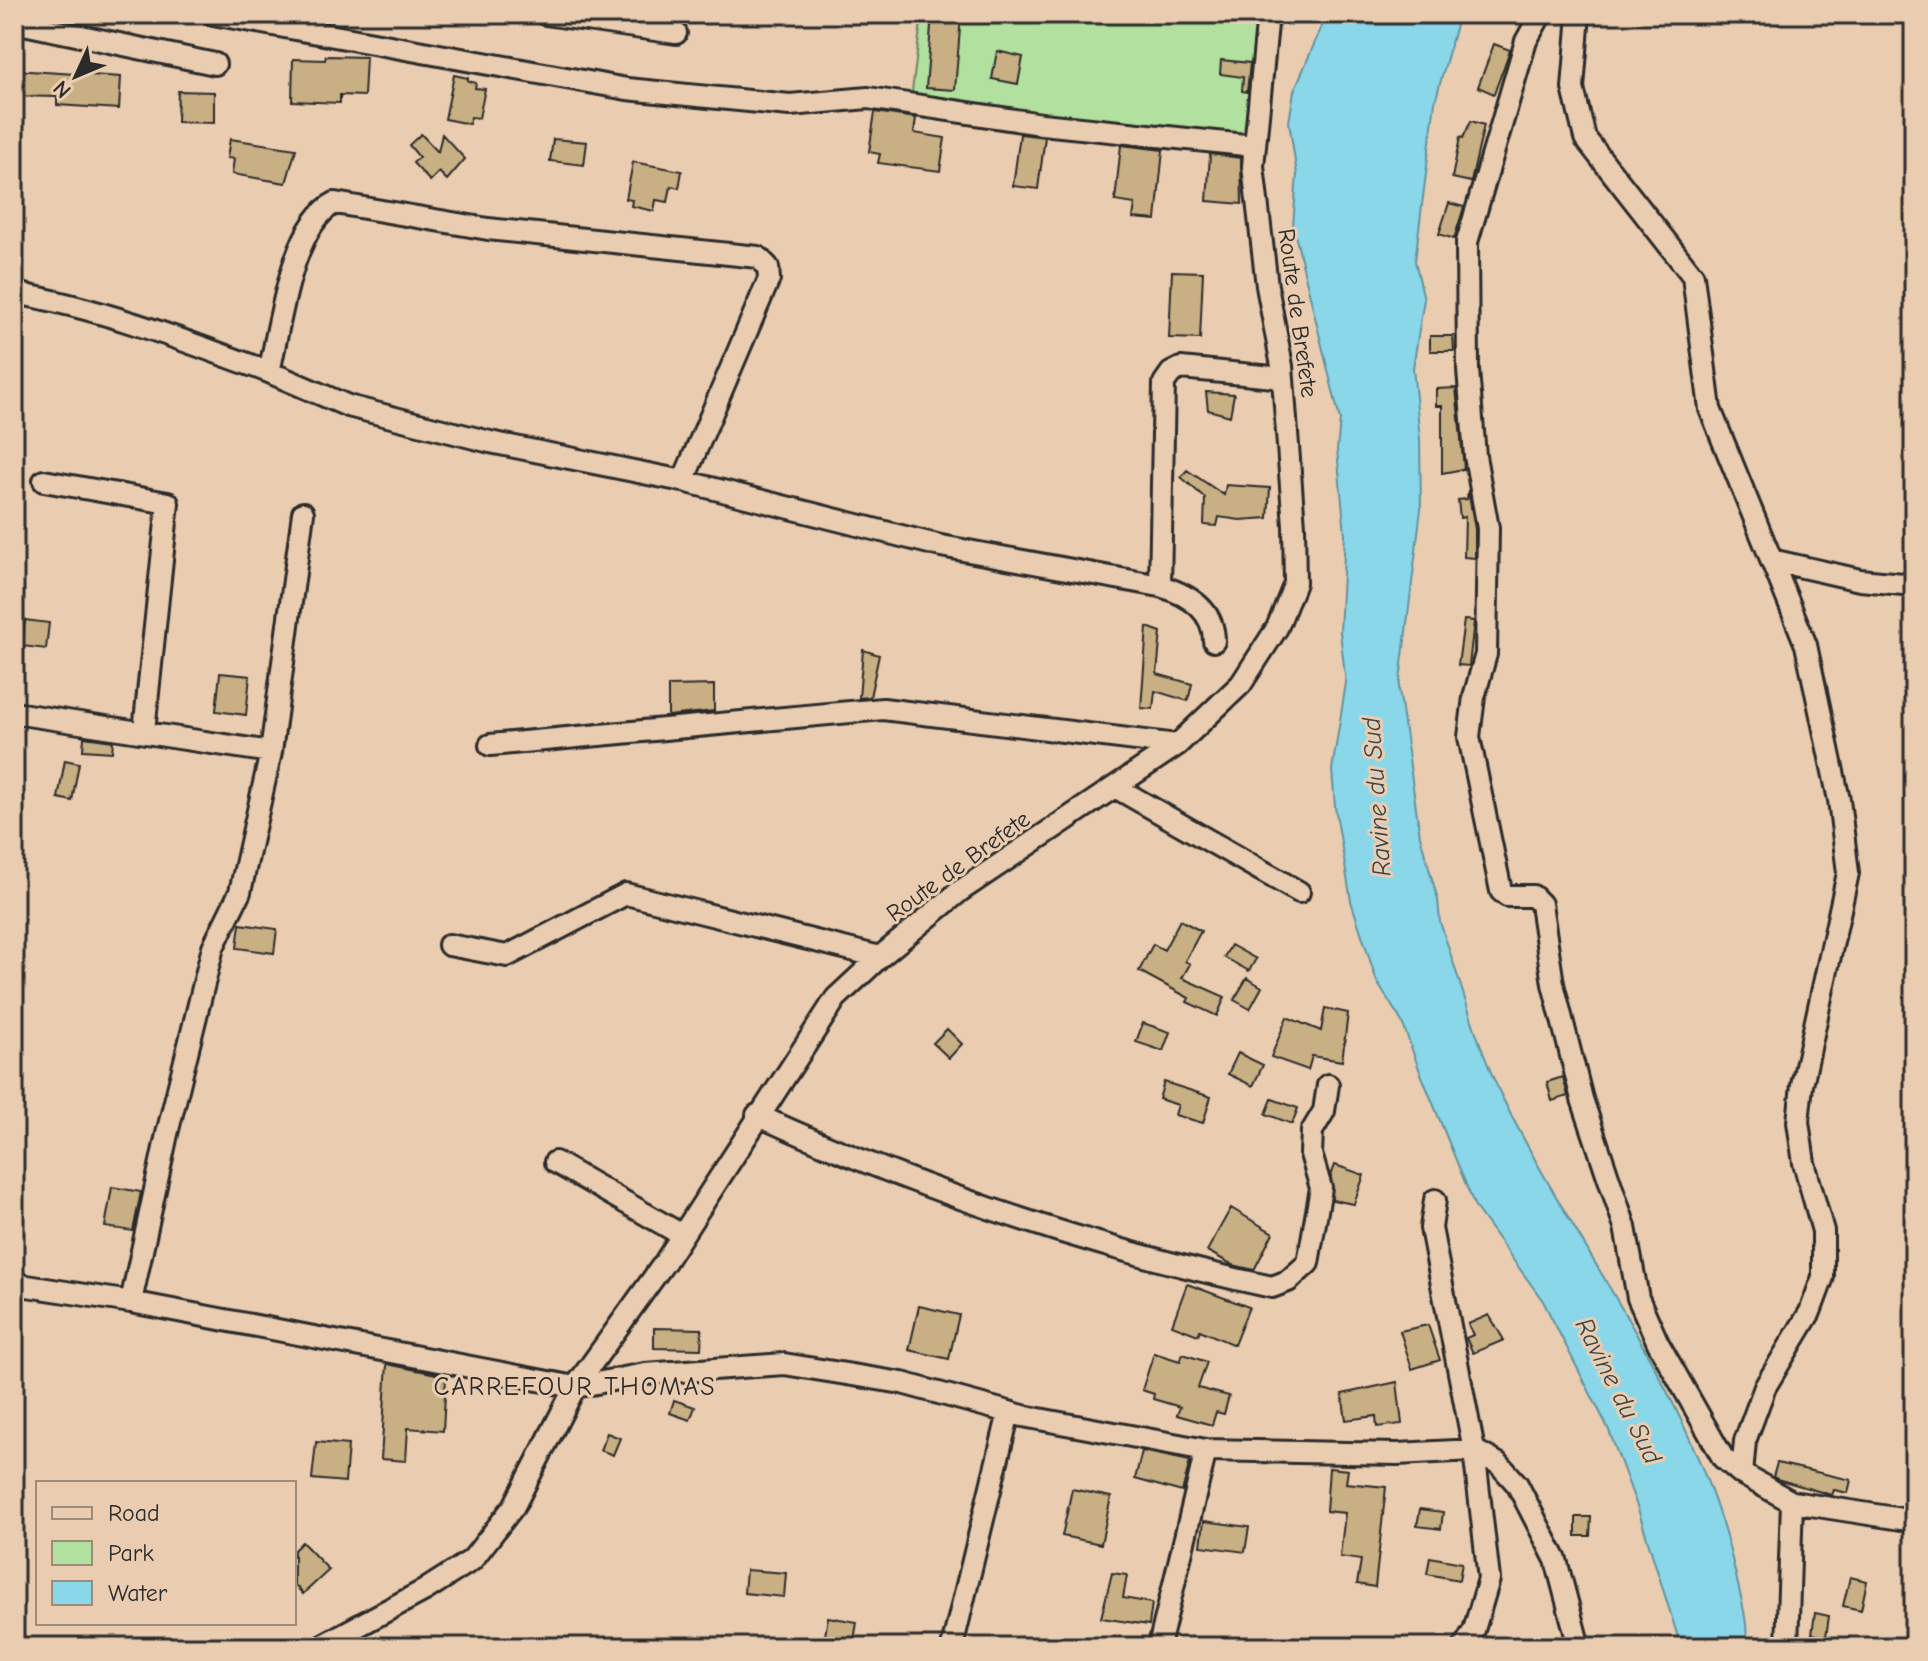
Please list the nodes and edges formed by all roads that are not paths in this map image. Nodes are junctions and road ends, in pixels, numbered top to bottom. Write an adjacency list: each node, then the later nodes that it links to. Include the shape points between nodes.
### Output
1 (213, 14): 9 (street, via 627,89 790,105 868,98 1042,124)
2 (545, 14): 7 (street)
3 (1268, 14): 9 (street, Route de Brefete)
4 (1541, 14): 40 (street, via 1521,56 1467,242 1468,370 1488,528 1486,654 1469,737 1501,891 1507,896 1533,896 1541,904 1553,984 1582,1099 1625,1227 1638,1298 1723,1458)
5 (1579, 14): 16 (street, via 1573,88 1585,138 1693,276 1710,409)
6 (14, 22): 8 (street)
7 (676, 33)
8 (215, 64)
9 (1255, 146): 12 (street, Route de Brefete, via 1267,286)
10 (14, 293): 11 (street, via 176,337)
11 (269, 372): 14 (street, via 348,406 490,442); 14 (street, via 301,246 322,210 335,203 488,229 758,257 768,267 769,279)
12 (1283, 378): 18 (street, via 1181,368 1164,383); 23 (street, Route de Brefete, via 1295,583 1277,628 1241,684)
13 (44, 481): 21 (street, via 168,503)
14 (683, 481): 18 (street, via 941,546)
15 (303, 513): 24 (street)
16 (1771, 560): 17 (street, via 1860,580); 40 (street, via 1806,645 1839,800 1848,873 1798,1122 1823,1231 1823,1277 1810,1312 1765,1387 1745,1441)
17 (1914, 585)
18 (1160, 586): 19 (street, via 1194,600 1214,630)
19 (1214, 641)
20 (14, 713): 21 (street)
21 (144, 731): 24 (street)
22 (490, 745): 23 (street, via 883,709)
23 (1177, 745): 25 (street, Route de Brefete)
24 (271, 752): 35 (street, via 240,892 213,947)
25 (1115, 787): 26 (street); 28 (street, Route de Brefete, via 960,891)
26 (1299, 892)
27 (449, 945): 28 (street, via 507,956 626,894)
28 (880, 957): 30 (street, Route de Brefete, via 836,998)
29 (1328, 1085): 30 (street, via 1324,1111 1312,1131 1311,1154 1321,1188 1308,1263 1272,1287 1044,1229 861,1163)
30 (757, 1115): 33 (street, Route de Brefete)
31 (555, 1162): 33 (street)
32 (1435, 1200): 39 (street, via 1431,1228)
33 (682, 1235): 36 (street, Route de Brefete)
34 (14, 1284): 35 (street)
35 (131, 1302): 36 (street)
36 (575, 1387): 37 (street, via 645,1374 784,1364 902,1383); 43 (street, Route de Brefete, via 514,1506 472,1560)
37 (1009, 1412): 38 (street); 44 (street)
38 (1206, 1450): 39 (street); 45 (street)
39 (1474, 1450): 46 (street, via 1489,1579); 47 (street, via 1499,1464 1517,1484 1556,1560)
40 (1742, 1474): 41 (street)
41 (1792, 1502): 42 (street); 48 (street)
42 (1914, 1521)
43 (321, 1647)
44 (952, 1647)
45 (1163, 1647)
46 (1464, 1647)
47 (1579, 1647)
48 (1787, 1647)

